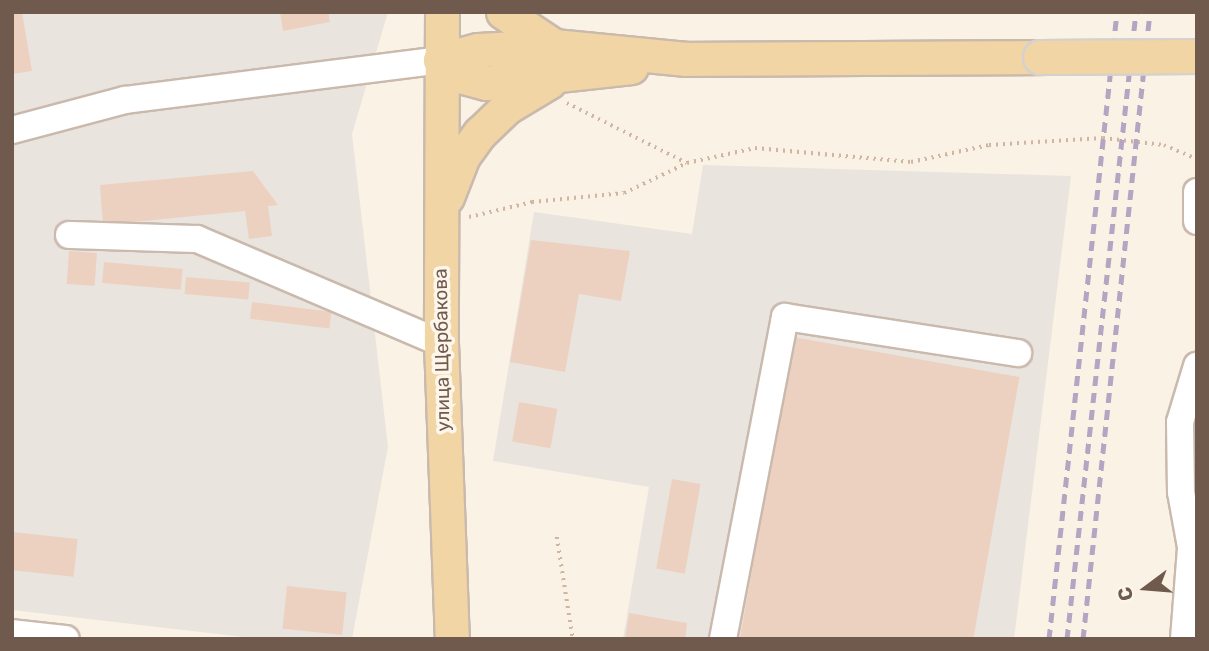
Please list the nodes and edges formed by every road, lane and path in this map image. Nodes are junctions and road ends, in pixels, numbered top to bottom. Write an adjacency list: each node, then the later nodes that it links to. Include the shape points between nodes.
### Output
1 (442, 12): 4 (main road, улица Щербакова)
2 (503, 12): 5 (main road)
3 (1197, 56): 5 (main road, bridge, via 686,59)
4 (440, 61): 5 (main road, via 460,76 486,83); 6 (street, via 125,100); 11 (main road, улица Щербакова)
5 (552, 70): 8 (path); 11 (main road, via 480,133 463,156)
6 (12, 130)
7 (1197, 159): 8 (path, via 1164,145 1103,138 989,145 911,162 755,148)
8 (687, 163): 11 (path, via 624,192 532,202)
9 (1197, 192): 10 (street)
10 (1197, 221)
11 (440, 223): 13 (main road, улица Щербакова)
12 (69, 235): 13 (street, via 197,239)
13 (441, 343): 20 (main road, улица Щербакова)
14 (1018, 353): 22 (street, via 785,317)
15 (1197, 366): 17 (street, via 1180,422 1181,492)
16 (557, 537): 21 (path)
17 (1194, 547): 23 (street)
18 (12, 633): 19 (street)
19 (66, 639)
20 (452, 639)
21 (573, 639)
22 (723, 639)
23 (1184, 639)

